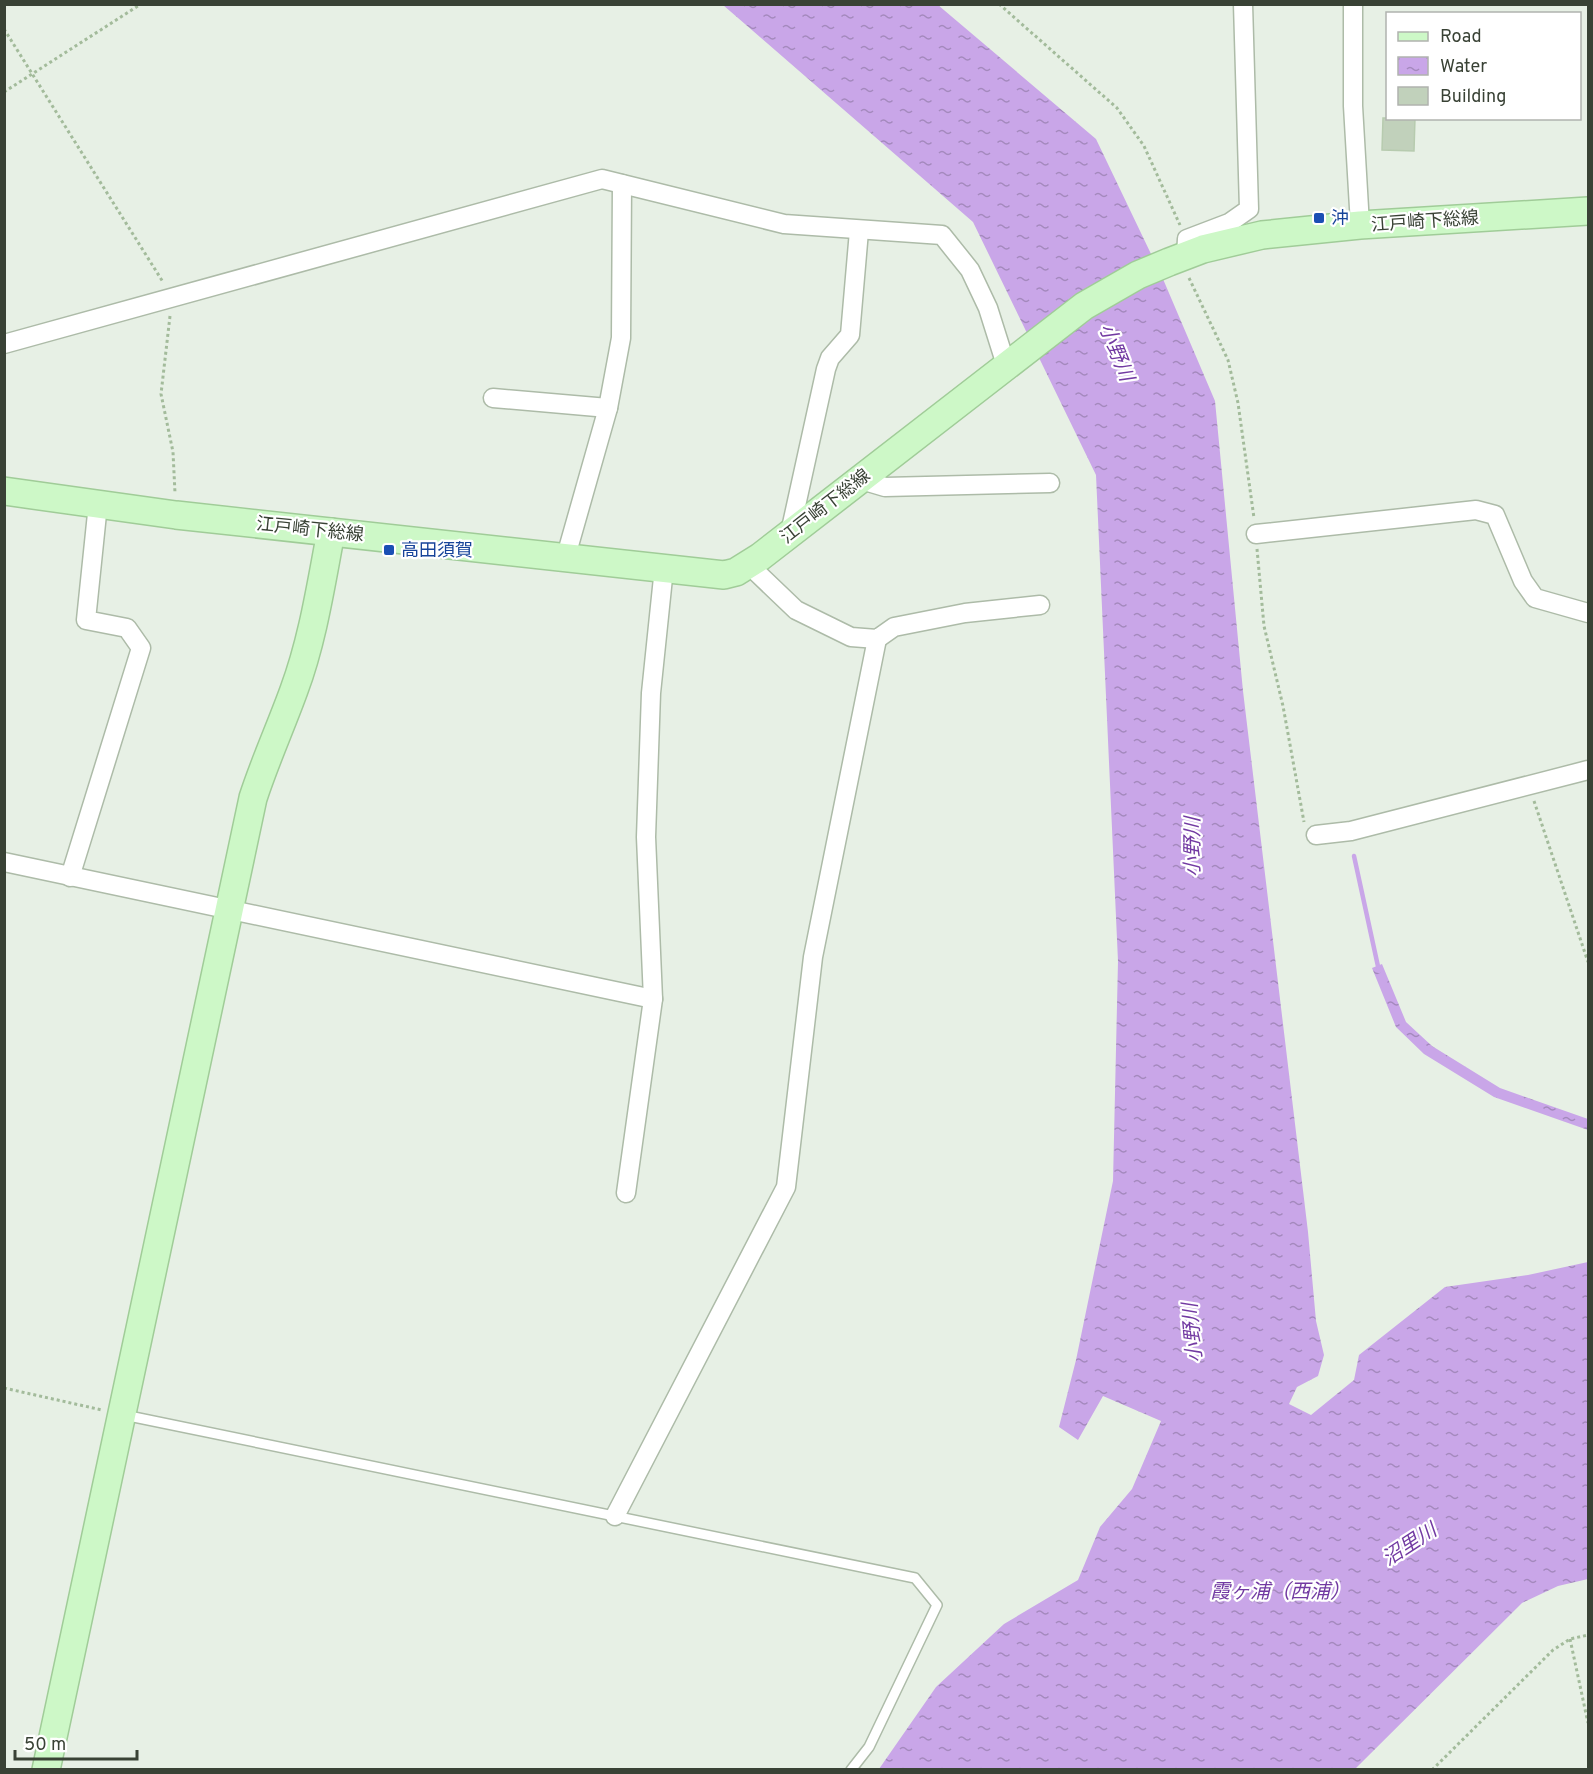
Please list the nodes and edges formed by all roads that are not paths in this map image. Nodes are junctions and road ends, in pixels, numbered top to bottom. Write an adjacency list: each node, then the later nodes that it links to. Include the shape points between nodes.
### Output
1 (1243, 4): 7 (street, via 1249,209 1229,223 1187,239)
2 (1353, 4): 5 (street, via 1353,106)
3 (622, 184): 6 (street, via 784,224); 8 (street, via 602,179); 11 (street, via 621,338)
4 (1588, 211): 5 (main road, 江戸崎下総線)
5 (1360, 225): 7 (main road, 江戸崎下総線, via 1262,235)
6 (859, 231): 9 (street, via 942,235 970,270); 17 (street, via 850,335 825,369)
7 (1177, 259): 9 (main road, 江戸崎下総線, via 1138,275 1084,306)
8 (4, 344)
9 (1010, 362): 12 (main road, 江戸崎下総線)
10 (493, 398): 11 (street)
11 (608, 408): 19 (street)
12 (858, 478): 13 (street, via 885,487); 17 (main road, 江戸崎下総線)
13 (1050, 483)
14 (4, 491): 15 (main road, 江戸崎下総線)
15 (98, 504): 16 (main road, 江戸崎下総線); 28 (street, via 86,620 127,628 141,648)
16 (331, 532): 19 (main road, 江戸崎下総線); 29 (main road, via 309,641 253,798)
17 (790, 533): 20 (main road, 江戸崎下総線)
18 (1256, 534): 23 (street, via 1476,510 1494,515 1535,598)
19 (566, 556): 21 (main road, 江戸崎下総線)
20 (749, 565): 21 (main road, 江戸崎下総線, via 724,575); 24 (street, via 796,610 851,637)
21 (664, 568): 30 (street, via 651,693 646,837)
22 (1040, 605): 24 (street, via 965,613 894,627)
23 (1588, 613)
24 (877, 639): 33 (street, via 813,957 786,1187)
25 (1588, 770): 26 (street, via 1351,831)
26 (1316, 835)
27 (4, 862): 28 (street)
28 (70, 877): 29 (street)
29 (230, 910): 30 (street); 32 (main road)
30 (653, 999): 31 (street)
31 (626, 1193)
32 (122, 1415): 33 (lane); 34 (main road)
33 (615, 1515): 35 (lane, via 915,1578 937,1605 869,1747)
34 (46, 1770)
35 (851, 1770)

